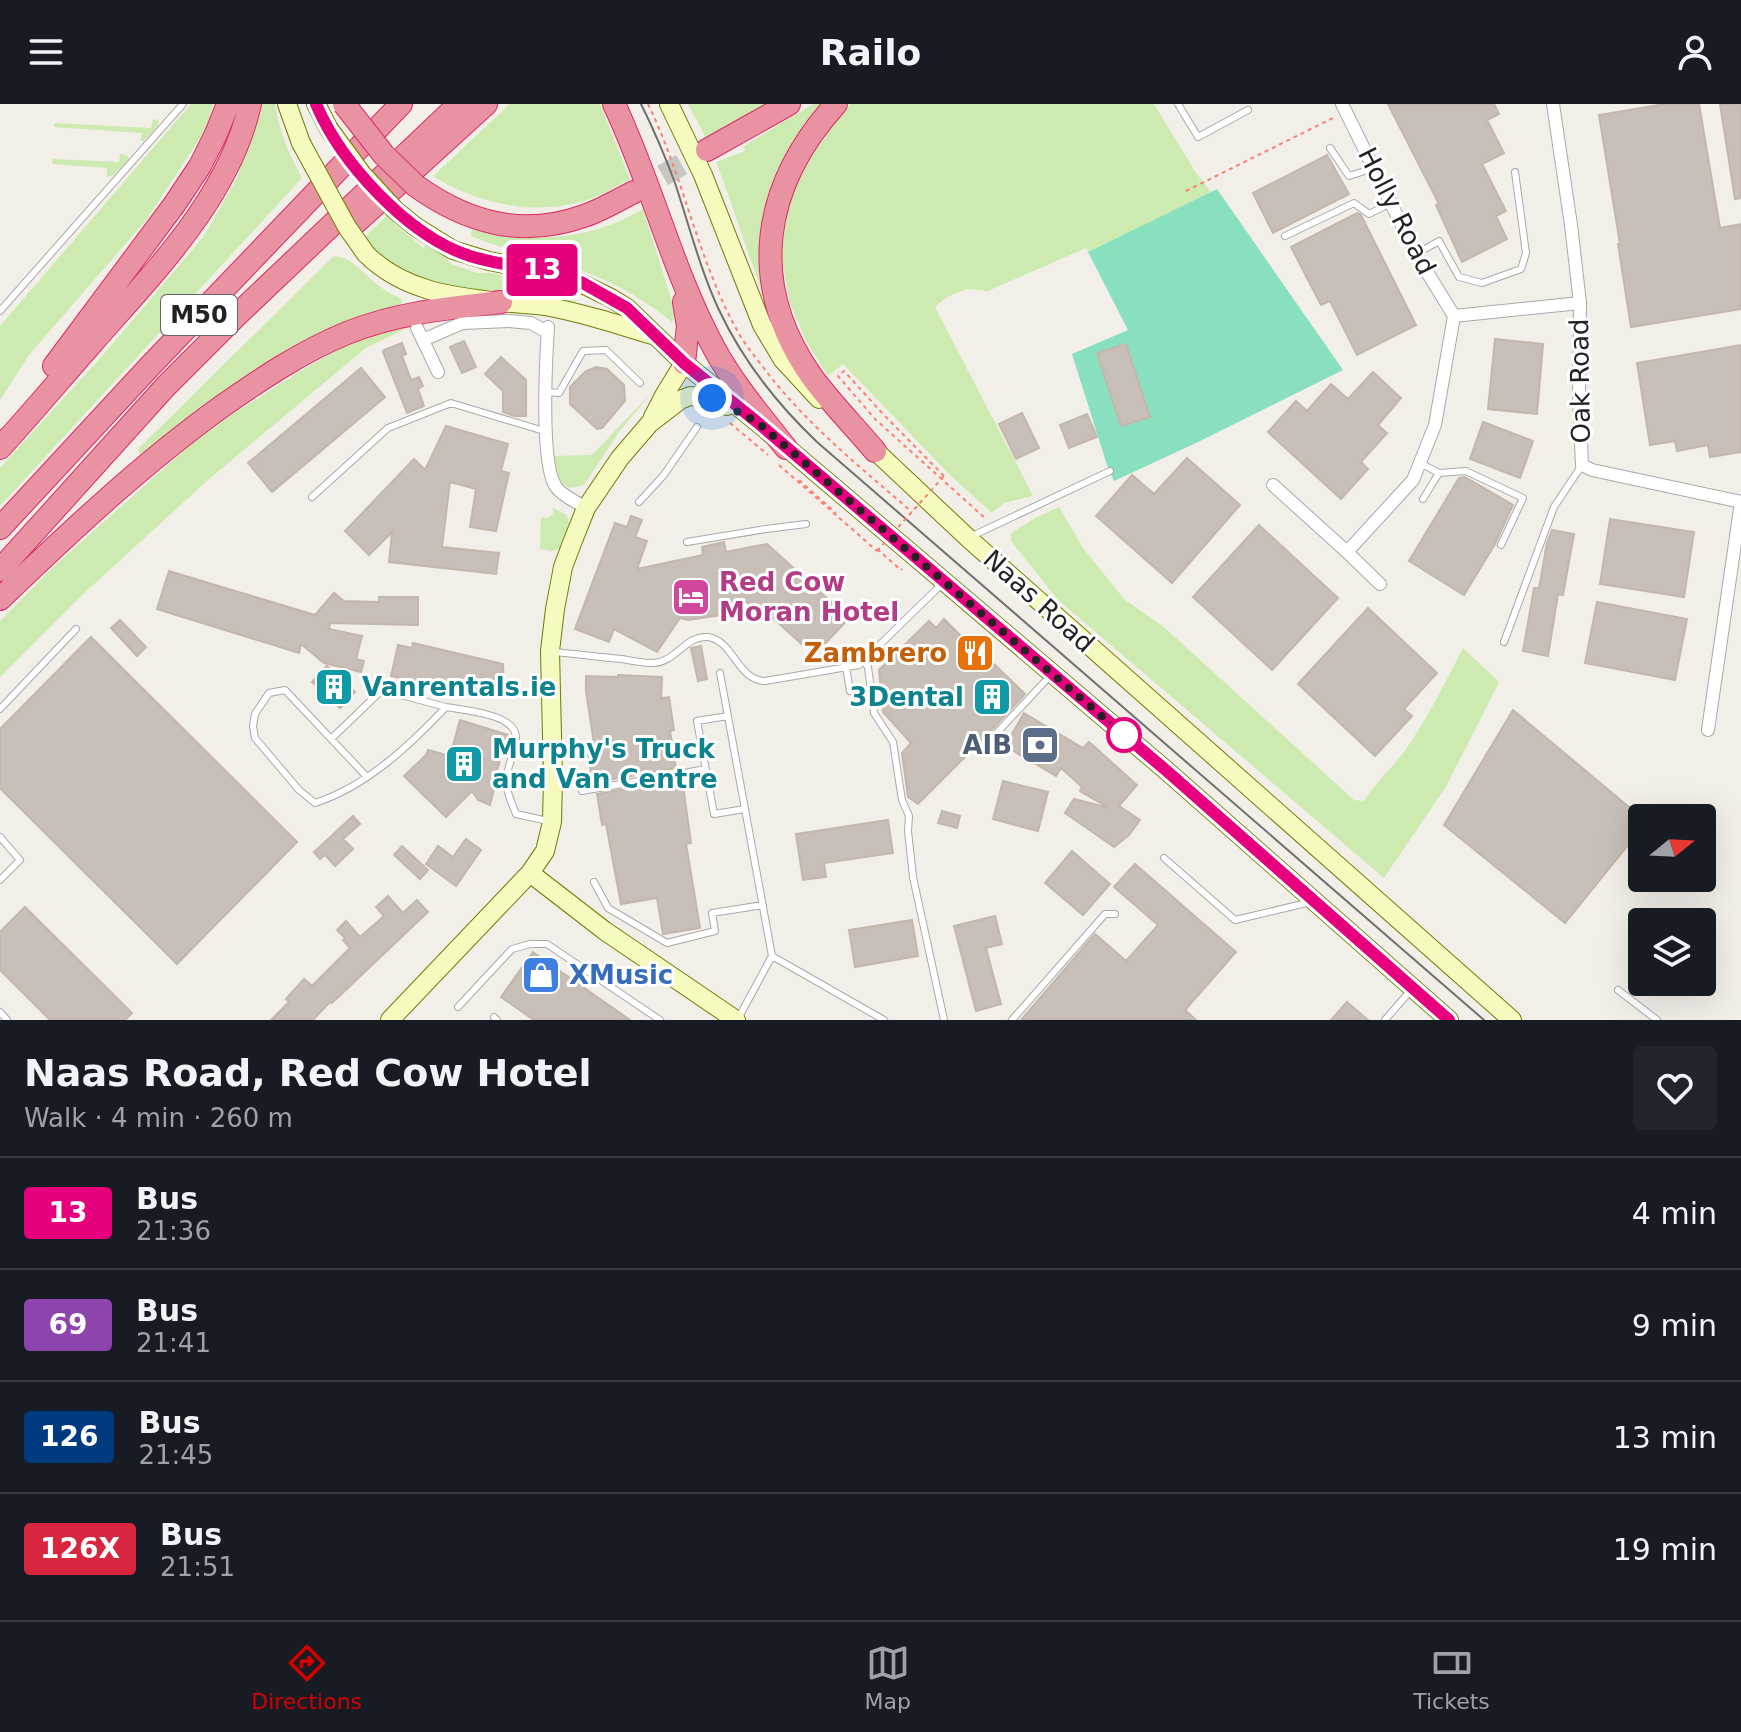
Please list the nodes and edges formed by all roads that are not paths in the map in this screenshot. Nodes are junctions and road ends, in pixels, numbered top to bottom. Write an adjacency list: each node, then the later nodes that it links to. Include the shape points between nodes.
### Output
1 (183, 104): 29 (lane)
2 (228, 104): 42 (highway, via 200,166)
3 (250, 104): 42 (highway, via 228,164 181,241)
4 (287, 104): 27 (main road, bridge, via 301,143 366,254 418,288)
5 (316, 104): 32 (main road, Naas Road, bridge, via 362,174 416,227 453,250 581,282 627,308)
6 (344, 104): 22 (highway, bridge, via 416,186 462,214 514,226 552,224)
7 (401, 104): 56 (highway, M50)
8 (459, 104): 30 (highway, M50)
9 (486, 104): 30 (highway, via 275,294)
10 (614, 104): 26 (highway)
11 (669, 104): 44 (main road, Naas Road, via 773,345 797,377)
12 (789, 104): 19 (highway)
13 (836, 104): 44 (highway, via 784,182 773,219 771,271 798,353)
14 (1178, 104): 17 (lane, via 1198,137)
15 (1553, 104): 28 (street, Oak Road)
16 (1344, 108): 20 (street, Holly Road)
17 (1248, 110)
18 (1330, 148): 20 (lane, via 1349,176)
19 (707, 150)
20 (1374, 168): 23 (street, Holly Road)
21 (1515, 172): 25 (lane, via 1526,253 1521,269 1482,283 1459,277 1439,241)
22 (634, 192)
23 (1391, 203): 24 (lane, via 1369,214 1354,203); 25 (street, Holly Road)
24 (1285, 236)
25 (1416, 254): 31 (street, Holly Road)
26 (679, 274): 33 (highway, via 688,326); 43 (highway, via 729,373)
27 (501, 302): 32 (main road, via 556,309); 64 (highway, via 390,319 322,345 259,380 174,441)
28 (1580, 303): 31 (street); 46 (street, Oak Road)
29 (0, 311)
30 (236, 316): 61 (highway, M50)
31 (1454, 316): 45 (street, via 1435,425)
32 (660, 340): 33 (main road, Naas Road); 37 (main road, via 668,359)
33 (684, 363): 37 (main road); 38 (main road, Naas Road)
34 (438, 372): 36 (street, via 420,334 462,323 531,323 548,330)
35 (640, 383): 36 (lane, via 606,350 583,351 559,393)
36 (546, 392): 41 (street)
37 (665, 394): 39 (main road)
38 (757, 422): 39 (main road, via 712,398 690,396); 43 (main road, Naas Road)
39 (650, 423): 54 (main road)
40 (697, 427): 52 (lane)
41 (546, 431): 50 (lane, via 451,403 388,428); 54 (street, via 550,475 557,489)
42 (0, 447)
43 (786, 448): 62 (main road, Naas Road)
44 (875, 451): 57 (main road, Naas Road)
45 (1420, 463): 48 (lane); 60 (street, via 1413,480)
46 (1582, 465): 53 (street); 66 (lane, Oak Road, via 1554,507)
47 (1110, 471): 57 (lane)
48 (1439, 473): 51 (lane); 59 (lane, via 1466,471 1523,498)
49 (1273, 485): 60 (street)
50 (312, 497)
51 (1423, 499)
52 (639, 502)
53 (1741, 502): 76 (street)
54 (586, 508): 67 (main road, via 563,567)
55 (806, 524): 58 (lane)
56 (0, 528)
57 (968, 538): 106 (main road, Naas Road)
58 (687, 542)
59 (1501, 545)
60 (1347, 552): 63 (street)
61 (0, 570)
62 (944, 582): 68 (lane); 71 (main road, Naas Road)
63 (1380, 584)
64 (0, 599)
65 (76, 629): 74 (lane)
66 (1504, 642)
67 (550, 651): 69 (lane, via 655,663 705,637 716,639 757,681); 83 (main road)
68 (864, 662): 69 (lane); 102 (lane, via 874,713 893,742 909,816 913,877)
69 (846, 667): 72 (lane)
70 (720, 673): 75 (lane)
71 (1052, 674): 78 (lane); 89 (main road, Naas Road)
72 (850, 691)
73 (446, 707): 77 (lane, via 382,690); 80 (lane); 83 (lane, via 511,724 516,740 506,781 516,814)
74 (0, 709)
75 (728, 716): 79 (lane, via 697,721); 82 (lane)
76 (1708, 730)
77 (331, 739): 80 (lane); 80 (lane, via 285,690 269,693 255,714 255,738 315,803)
78 (991, 739)
79 (706, 769): 81 (lane); 82 (lane, via 714,814)
80 (367, 777)
81 (582, 791)
82 (745, 809): 90 (lane)
83 (552, 822): 86 (main road, via 545,851)
84 (0, 837): 87 (lane, via 20,860)
85 (1164, 858): 89 (lane, via 1235,920)
86 (530, 873): 98 (main road); 100 (main road)
87 (0, 880)
88 (594, 882): 90 (lane, via 608,908 667,943 715,931 712,913)
89 (1315, 901): 93 (main road, Naas Road)
90 (763, 905): 92 (lane)
91 (1115, 914): 103 (lane, via 1105,914)
92 (772, 956): 100 (lane); 101 (lane)
93 (1413, 988): 104 (lane); 105 (main road, Naas Road)
94 (1618, 990): 107 (lane)
95 (458, 1007): 99 (lane, via 512,949 547,944)
96 (0, 1012): 97 (lane)
97 (7, 1020)
98 (390, 1020)
99 (660, 1020)
100 (736, 1020)
101 (884, 1020)
102 (944, 1020)
103 (1012, 1020)
104 (1385, 1020)
105 (1449, 1020)
106 (1512, 1020)
107 (1657, 1020)

